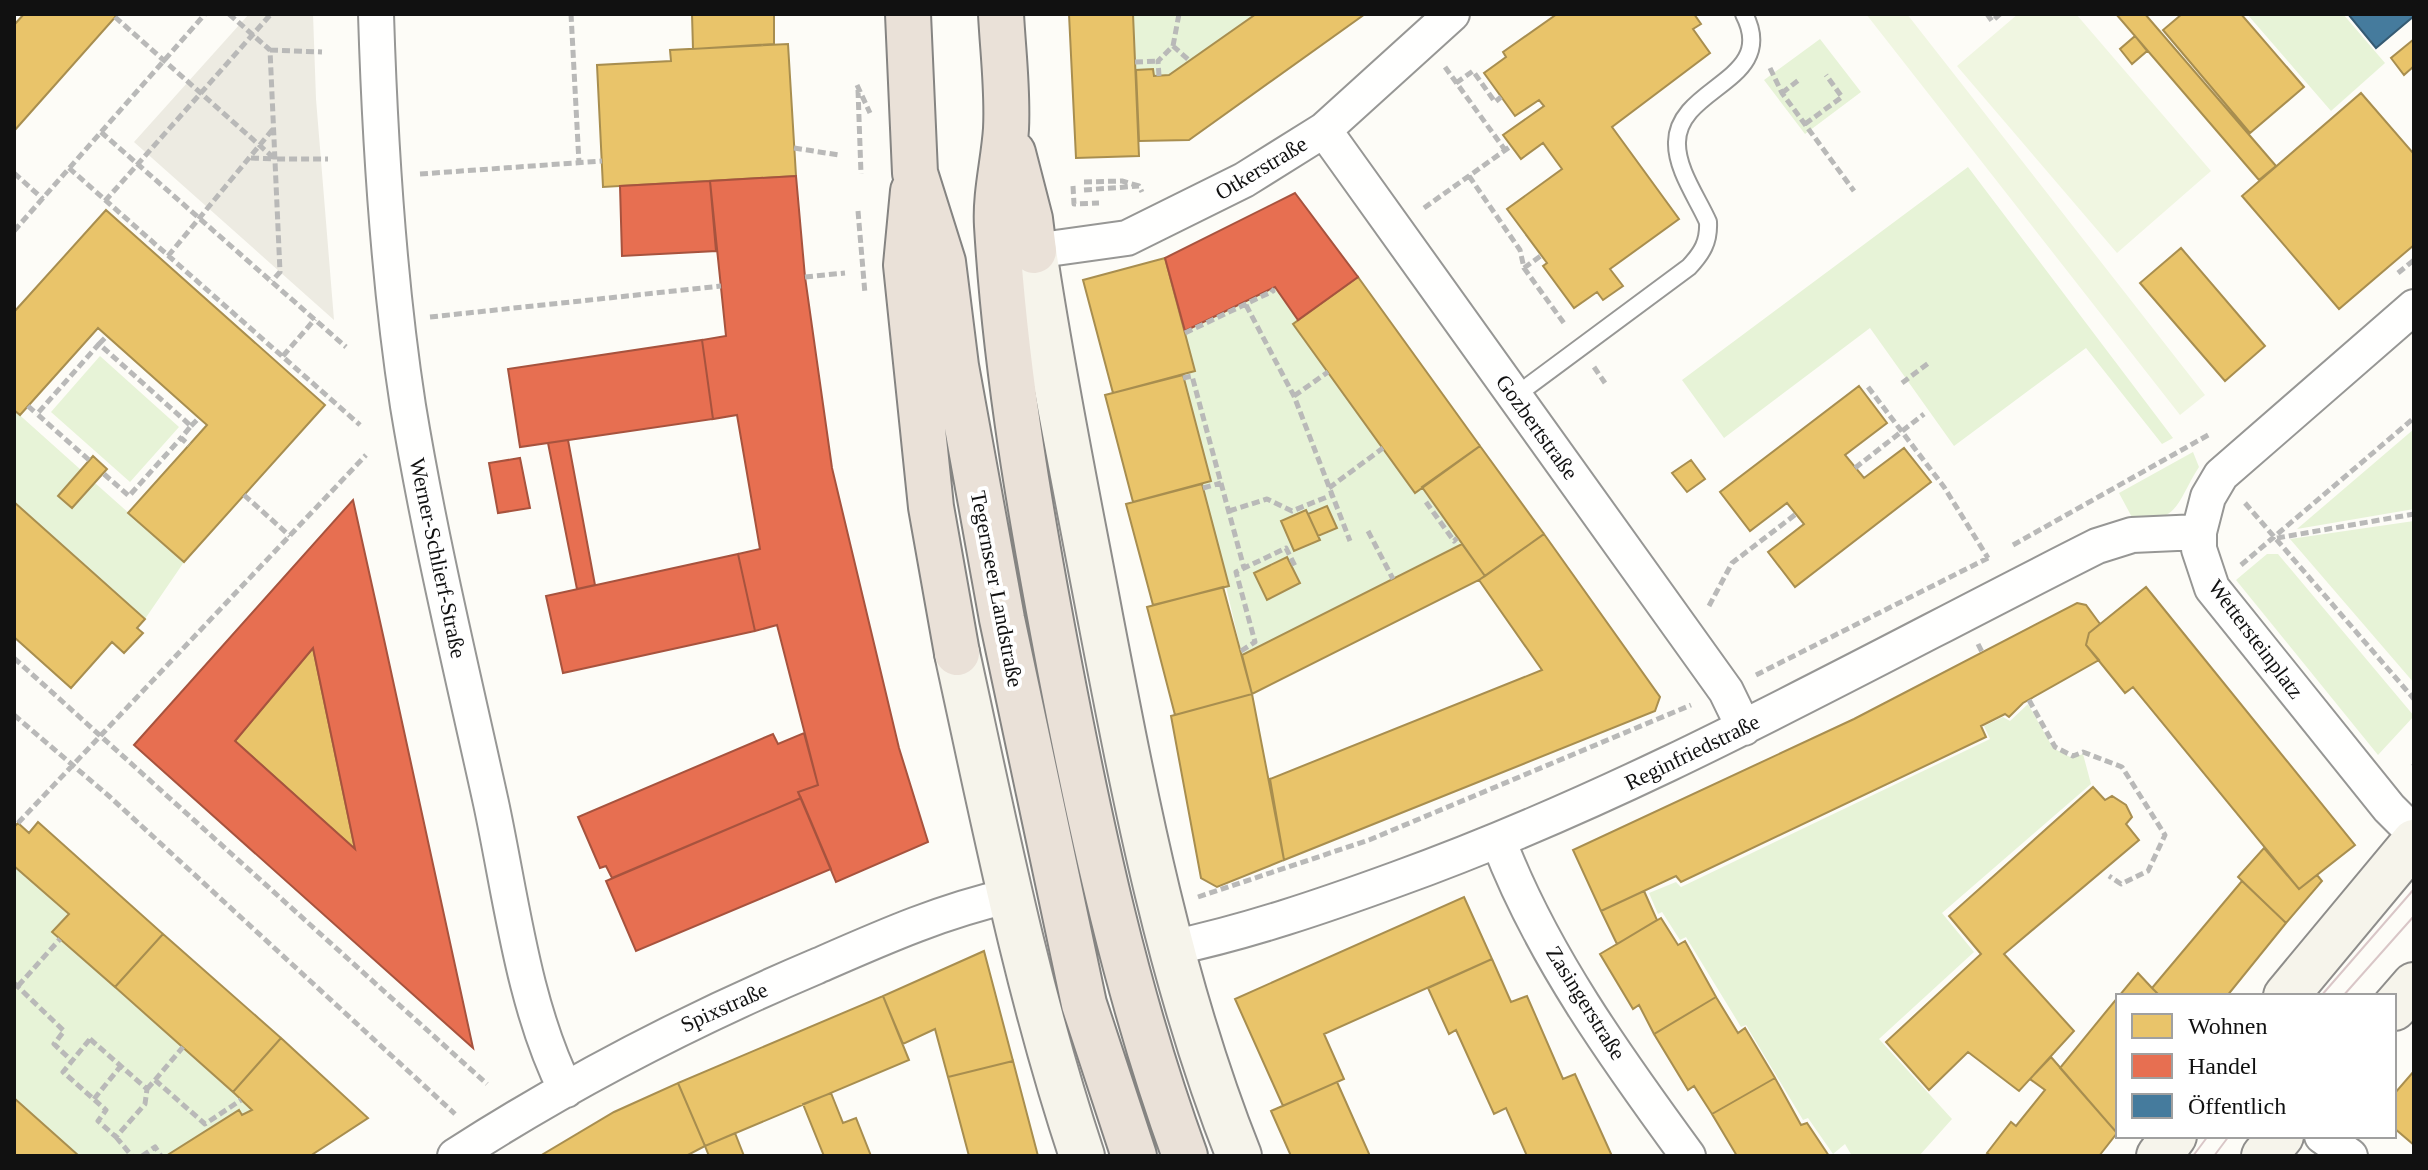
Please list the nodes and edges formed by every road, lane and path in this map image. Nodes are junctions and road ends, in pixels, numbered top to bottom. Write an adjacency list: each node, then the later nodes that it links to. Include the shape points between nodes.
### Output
1 (205, 14): 19 (path)
2 (229, 14): 14 (path)
3 (271, 14): 14 (path)
4 (376, 14): 49 (street, Werner-Schlierf-Straße)
5 (571, 14): 42 (path)
6 (908, 14): 46 (highway, Tegernseer Landstraße)
7 (1001, 14): 31 (highway)
8 (1179, 14): 16 (path)
9 (1452, 14): 33 (street, Otkerstraße)
10 (1744, 14): 15 (lane, via 1752,28)
11 (1987, 14): 12 (path, via 1992,21)
12 (2000, 14)
13 (115, 17): 19 (path)
14 (252, 35): 17 (path); 28 (path)
15 (1752, 45): 27 (path); 81 (lane, via 1734,75 1681,121 1676,144 1708,222 1700,256)
16 (1173, 46): 20 (path); 21 (path)
17 (270, 50): 18 (path); 32 (path)
18 (322, 52)
19 (164, 61): 28 (path); 34 (path)
20 (1158, 61): 22 (path); 24 (path)
21 (1190, 61)
22 (1135, 62)
23 (1826, 75): 30 (path, via 1842,97)
24 (1159, 76)
25 (1800, 79): 27 (path)
26 (857, 85): 47 (path)
27 (1782, 93): 30 (path)
28 (200, 94): 35 (path); 43 (path)
29 (1501, 97): 48 (path, via 1495,102 1473,71 1456,83 1508,148)
30 (1805, 124): 53 (path)
31 (1006, 127): 61 (highway); 172 (highway, via 996,222 1032,517 1104,885 1138,1018)
32 (274, 129): 35 (path); 39 (path)
33 (1324, 130): 59 (street, Gozbertstraße); 61 (street, Otkerstraße, via 1159,226 1111,243)
34 (101, 132): 43 (path); 44 (path)
35 (260, 146): 38 (path); 39 (path)
36 (794, 148): 37 (path)
37 (839, 155)
38 (250, 158): 39 (path); 58 (path)
39 (275, 159): 40 (path); 69 (path, via 280,272)
40 (328, 159)
41 (602, 161): 42 (path)
42 (579, 163): 49 (path)
43 (138, 164): 55 (path); 58 (path)
44 (69, 168): 54 (path); 55 (path)
45 (14, 173): 54 (path)
46 (915, 173): 130 (highway, via 907,279 931,507); 171 (highway, Tegernseer Landstraße, via 943,262 971,455 1062,912 1088,1017)
47 (861, 174)
48 (1469, 176): 59 (path); 65 (path, via 1520,250)
49 (384, 177): 159 (street, Werner-Schlierf-Straße, via 397,320 433,544 547,1053)
50 (1084, 182): 52 (path, via 1139,186)
51 (1073, 186): 56 (path, via 1074,204)
52 (1084, 190)
53 (1854, 191)
54 (43, 199): 60 (path)
55 (105, 201): 63 (path)
56 (1090, 203)
57 (858, 211): 70 (path)
58 (199, 218): 63 (path); 69 (path)
59 (1395, 229): 90 (street, Gozbertstraße)
60 (14, 231)
61 (1034, 251): 148 (main road, via 1127,755)
62 (1542, 255): 65 (path)
63 (168, 256): 82 (path)
64 (2414, 260): 67 (path)
65 (1524, 268): 81 (path)
66 (845, 273): 68 (path)
67 (2395, 276)
68 (805, 277)
69 (272, 281): 76 (path)
70 (863, 284)
71 (721, 286): 75 (path)
72 (1271, 289): 73 (path)
73 (1246, 305): 77 (path); 89 (path)
74 (2414, 307): 118 (street, Wettersteinplatz, via 2221,475 2208,497)
75 (421, 318)
76 (315, 319): 80 (path); 82 (path)
77 (1185, 333)
78 (107, 336): 79 (path)
79 (99, 344): 92 (path); 97 (path)
80 (346, 347)
81 (1580, 348): 86 (path); 90 (lane)
82 (283, 356): 96 (path)
83 (1930, 362): 87 (path)
84 (1328, 372): 89 (path)
85 (1183, 378): 107 (path, via 1192,376)
86 (1605, 383)
87 (1902, 383)
88 (1868, 387): 99 (path)
89 (1294, 396): 109 (path)
90 (1515, 396): 128 (street, Gozbertstraße)
91 (28, 406): 92 (path)
92 (37, 414): 104 (path)
93 (1924, 414): 99 (path)
94 (199, 418): 97 (path)
95 (2414, 418): 121 (path)
96 (360, 425)
97 (191, 426): 100 (path)
98 (2214, 431): 123 (path)
99 (1902, 432): 105 (path); 123 (path)
100 (181, 438): 101 (path); 106 (path, via 129,496)
101 (189, 445)
102 (1383, 448): 109 (path)
103 (366, 455): 119 (path)
104 (89, 460)
105 (1855, 468)
106 (104, 474)
107 (1221, 483): 108 (path); 114 (path)
108 (1203, 488)
109 (1329, 488): 112 (path)
110 (2237, 493): 121 (path)
111 (244, 495): 119 (path)
112 (1332, 495): 114 (path, via 1292,511 1267,499); 122 (path)
113 (1426, 502): 120 (path, via 1454,541)
114 (1229, 511): 124 (path)
115 (1796, 514): 128 (path, via 1732,563 1706,612)
116 (2414, 514): 121 (path)
117 (1368, 531): 126 (path)
118 (2199, 532): 127 (street, Wettersteinplatz); 137 (street, Reginfriedstraße, via 2132,535 2097,546)
119 (290, 536): 138 (path)
120 (1457, 538)
121 (2275, 538): 127 (path); 133 (path)
122 (1350, 541)
123 (1988, 558): 132 (path)
124 (1244, 568): 125 (path, via 1286,548); 129 (path, via 1236,572 1255,642)
125 (1296, 568)
126 (1393, 579)
127 (2212, 588): 141 (street, Wettersteinplatz)
128 (1682, 630): 137 (street, Gozbertstraße, via 1726,691)
129 (1241, 651)
130 (957, 653): 145 (main road)
131 (14, 658): 138 (path)
132 (1744, 681)
133 (2414, 699)
134 (2029, 700): 144 (path, via 2055,747 2122,767 2165,835 2148,871 2121,884)
135 (1696, 703): 146 (path, via 1369,840)
136 (14, 715): 139 (path)
137 (1744, 728): 142 (street, Reginfriedstraße)
138 (101, 737): 139 (path); 157 (path)
139 (74, 766): 140 (path); 166 (path)
140 (18, 823)
141 (2414, 833)
142 (1499, 842): 148 (street, Reginfriedstraße, via 1349,896); 174 (street, Zasingerstraße, via 1516,886 1556,957)
143 (2414, 842): 151 (main road)
144 (2109, 876)
145 (1009, 896): 159 (street, Spixstraße, via 937,915 700,1016); 170 (main road, via 1049,1058)
146 (1197, 897)
147 (60, 939): 149 (path)
148 (1171, 948): 173 (main road)
149 (16, 984): 154 (path, via 64,1031 54,1044)
150 (2414, 985): 152 (main road)
151 (2288, 994)
152 (2396, 1006)
153 (183, 1047): 156 (path)
154 (72, 1061): 155 (path, via 90,1039); 160 (path, via 63,1072)
155 (120, 1067): 158 (path); 160 (path)
156 (155, 1080): 158 (path); 161 (path, via 205,1124)
157 (487, 1084)
158 (147, 1089): 162 (path, via 145,1104)
159 (566, 1090): 166 (street, Spixstraße)
160 (94, 1099): 162 (path, via 106,1110 98,1121)
161 (241, 1100)
162 (116, 1137): 167 (path)
163 (2172, 1138): 175 (main road)
164 (2279, 1138): 176 (main road)
165 (2325, 1138): 177 (street)
166 (466, 1151)
167 (132, 1156)
168 (142, 1156): 169 (path, via 155,1147)
169 (161, 1156)
170 (1082, 1156)
171 (1134, 1156)
172 (1185, 1156)
173 (1239, 1156)
174 (1688, 1156)
175 (2159, 1156)
176 (2264, 1156)
177 (2350, 1156)

